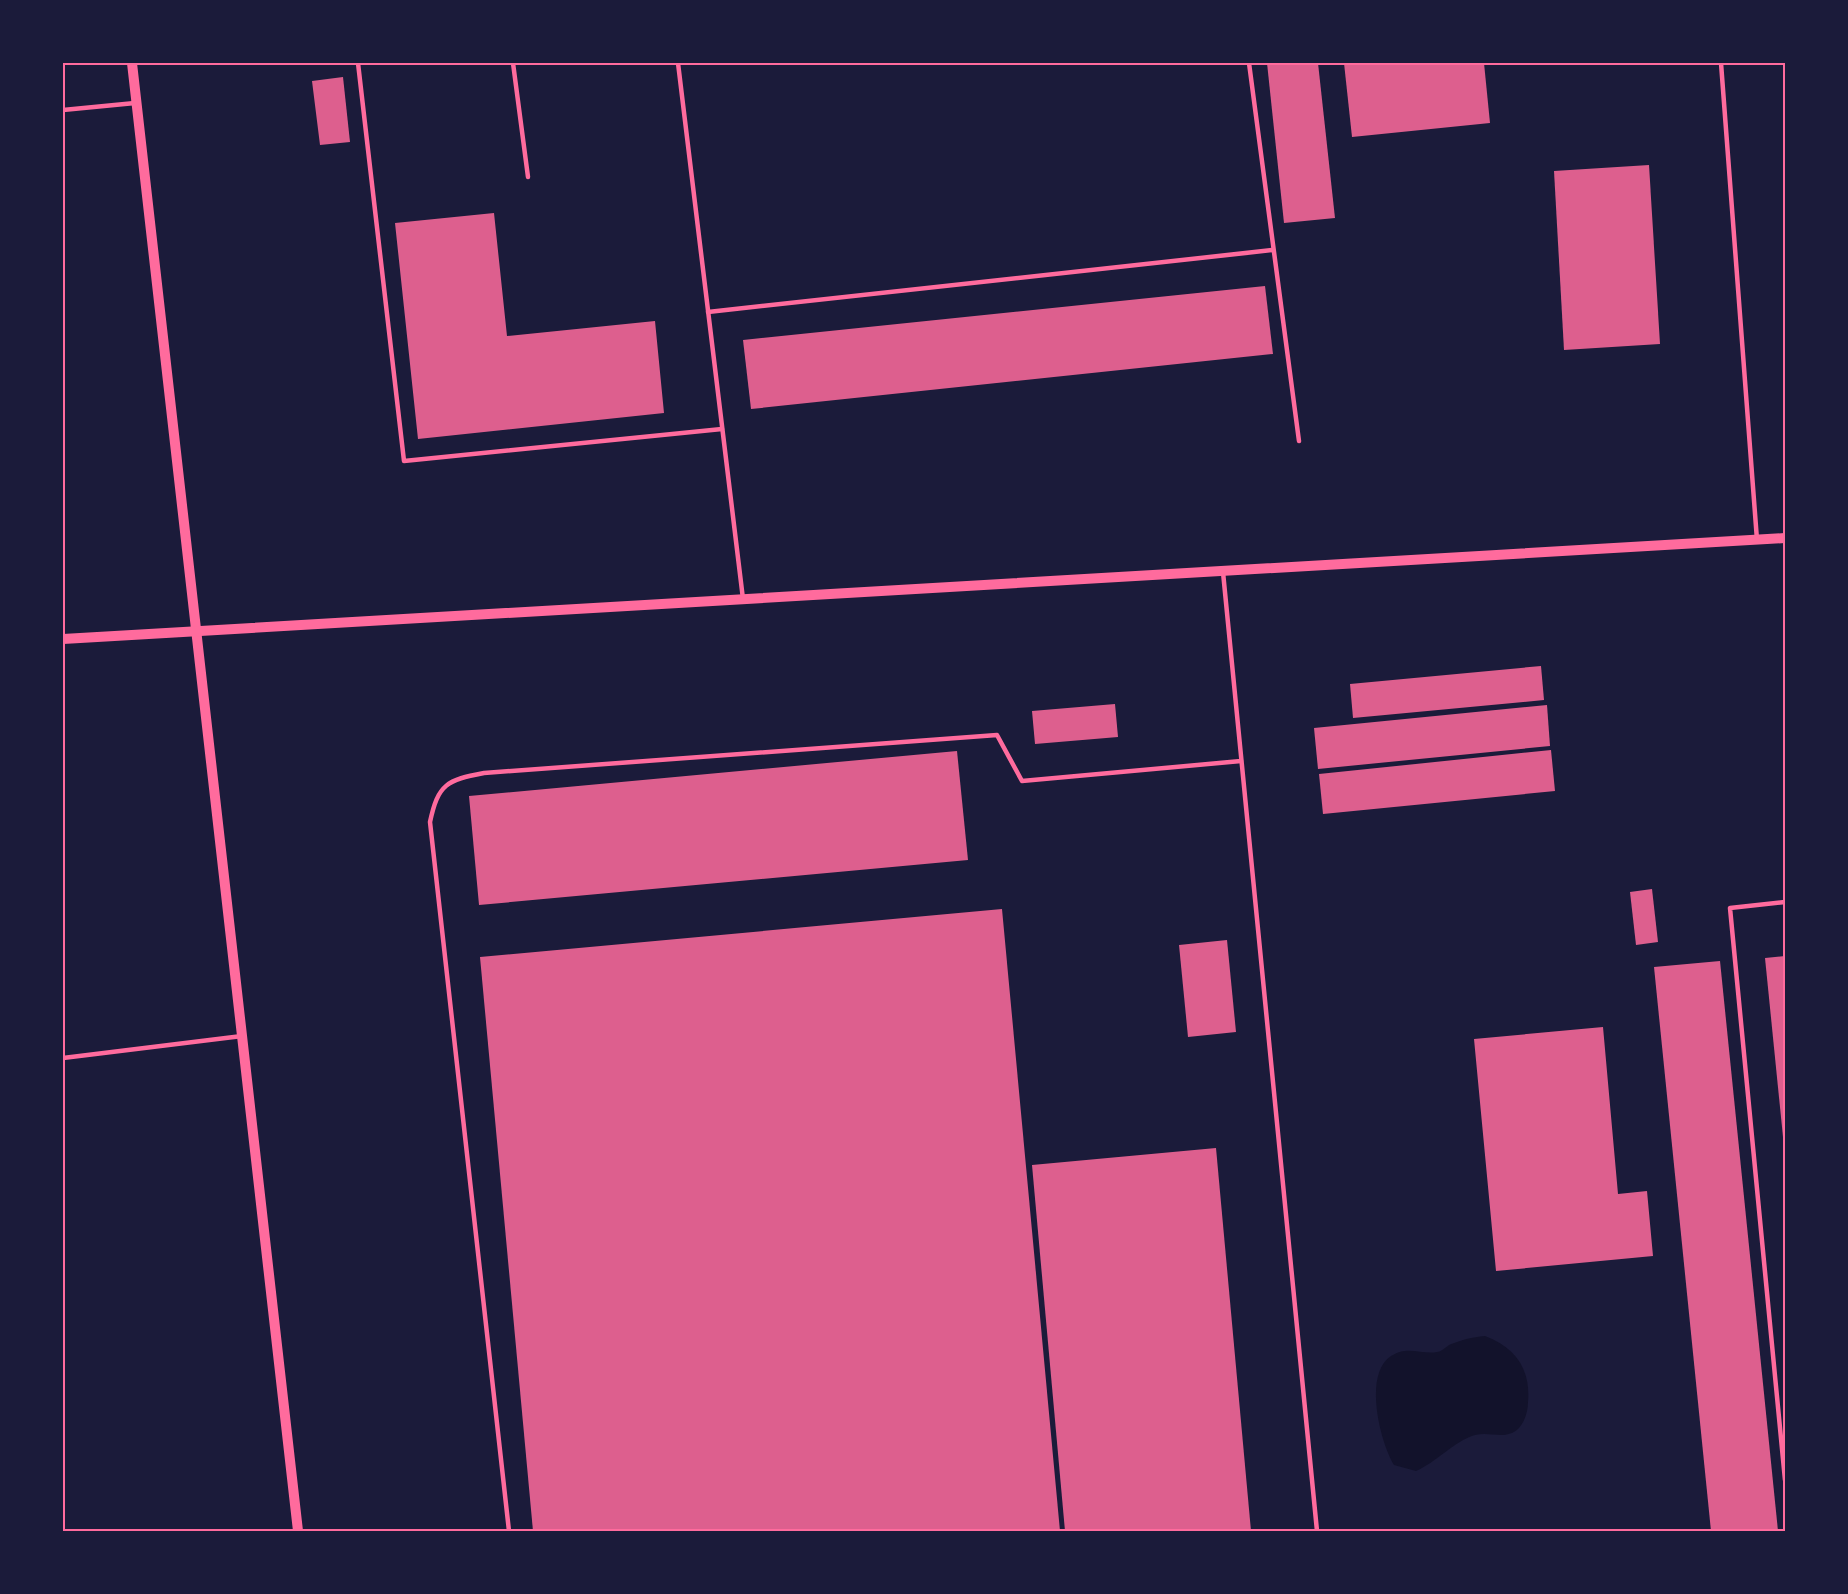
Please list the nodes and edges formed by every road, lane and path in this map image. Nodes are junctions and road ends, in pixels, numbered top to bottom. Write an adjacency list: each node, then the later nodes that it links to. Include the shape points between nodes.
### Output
1 (132, 63): 7 (street)
2 (358, 63): 12 (lane, via 404,461)
3 (513, 63): 9 (lane)
4 (678, 63): 11 (lane)
5 (1249, 63): 10 (lane)
6 (1721, 63): 15 (lane)
7 (136, 102): 8 (lane); 18 (street)
8 (63, 110)
9 (528, 177)
10 (1273, 250): 11 (lane); 13 (lane)
11 (708, 312): 12 (lane)
12 (723, 429): 17 (lane)
13 (1299, 441)
14 (1785, 538): 15 (street)
15 (1756, 540): 16 (street)
16 (1223, 571): 17 (street); 20 (lane)
17 (743, 599): 18 (street)
18 (196, 630): 19 (street); 22 (street)
19 (63, 639)
20 (1241, 761): 26 (lane, via 1022,781 997,735 484,773 456,779 436,796 430,822); 27 (lane)
21 (1785, 902): 24 (lane, via 1730,908)
22 (242, 1036): 23 (lane); 25 (street)
23 (63, 1058)
24 (1785, 1480)
25 (298, 1531)
26 (509, 1531)
27 (1317, 1531)

